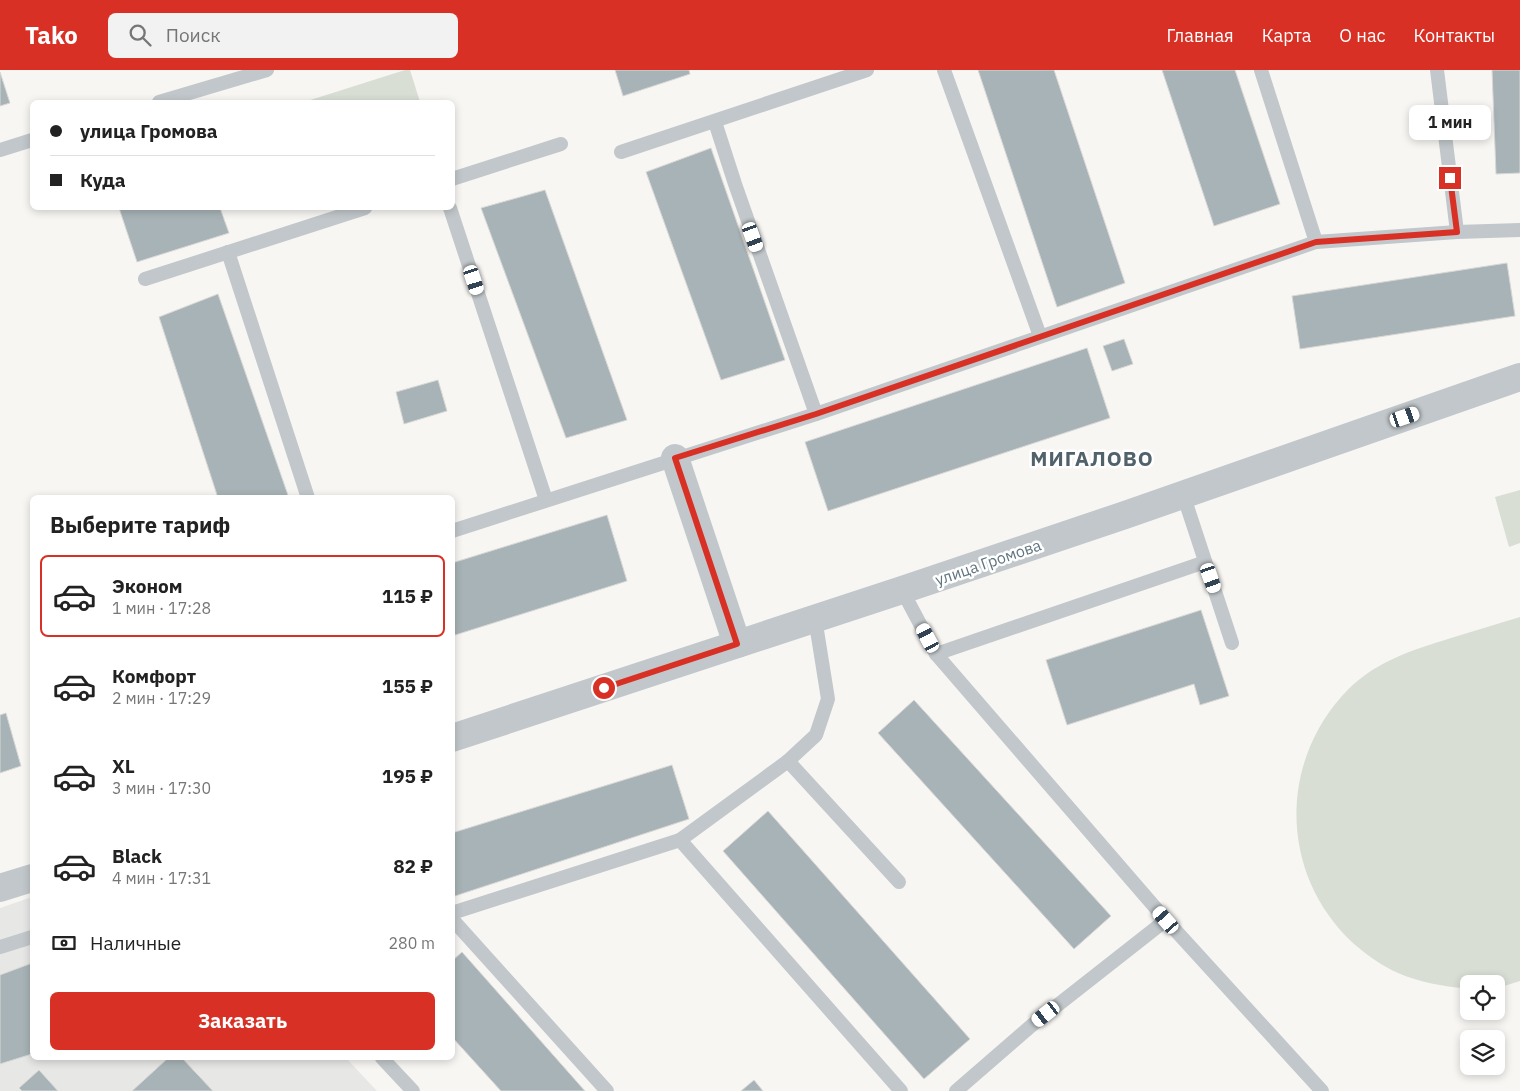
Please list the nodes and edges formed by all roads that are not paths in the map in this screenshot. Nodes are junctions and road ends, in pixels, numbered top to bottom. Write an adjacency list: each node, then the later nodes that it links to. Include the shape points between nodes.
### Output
1 (267, 70): 7 (lane)
2 (867, 70): 6 (lane)
3 (944, 70): 21 (lane)
4 (1261, 70): 18 (lane)
5 (1437, 70): 17 (lane)
6 (837, 75): 8 (lane)
7 (166, 100)
8 (715, 122): 12 (lane); 23 (lane)
9 (30, 141): 11 (lane)
10 (561, 144): 13 (lane)
11 (0, 150)
12 (621, 152)
13 (455, 178)
14 (358, 210): 19 (lane)
15 (451, 210): 27 (lane)
16 (1520, 230): 17 (lane)
17 (1457, 232): 18 (lane)
18 (1316, 242): 21 (lane)
19 (228, 252): 20 (lane); 26 (lane)
20 (145, 279)
21 (1040, 336): 23 (lane)
22 (1520, 377): 25 (street, улица Громова)
23 (816, 414): 24 (lane)
24 (675, 458): 27 (lane); 33 (street)
25 (1183, 494): 29 (lane); 30 (street, улица Громова)
26 (307, 495)
27 (546, 500): 28 (lane)
28 (455, 529)
29 (1205, 562): 32 (lane); 34 (lane)
30 (902, 590): 31 (street, улица Громова); 34 (lane)
31 (815, 618): 33 (street, улица Громова); 36 (lane, via 828,699 816,735)
32 (1232, 643)
33 (737, 644): 35 (street, улица Громова)
34 (936, 654): 42 (lane)
35 (455, 737)
36 (788, 761): 37 (lane); 39 (lane)
37 (680, 840): 41 (lane); 49 (lane)
38 (30, 879): 40 (street)
39 (899, 882)
40 (0, 888)
41 (455, 912)
42 (1166, 920): 50 (lane, via 1031,1026); 51 (lane)
43 (455, 922): 48 (lane)
44 (30, 938): 45 (lane)
45 (0, 947)
46 (384, 1060): 47 (lane)
47 (413, 1091)
48 (607, 1091)
49 (901, 1091)
50 (956, 1091)
51 (1322, 1091)

